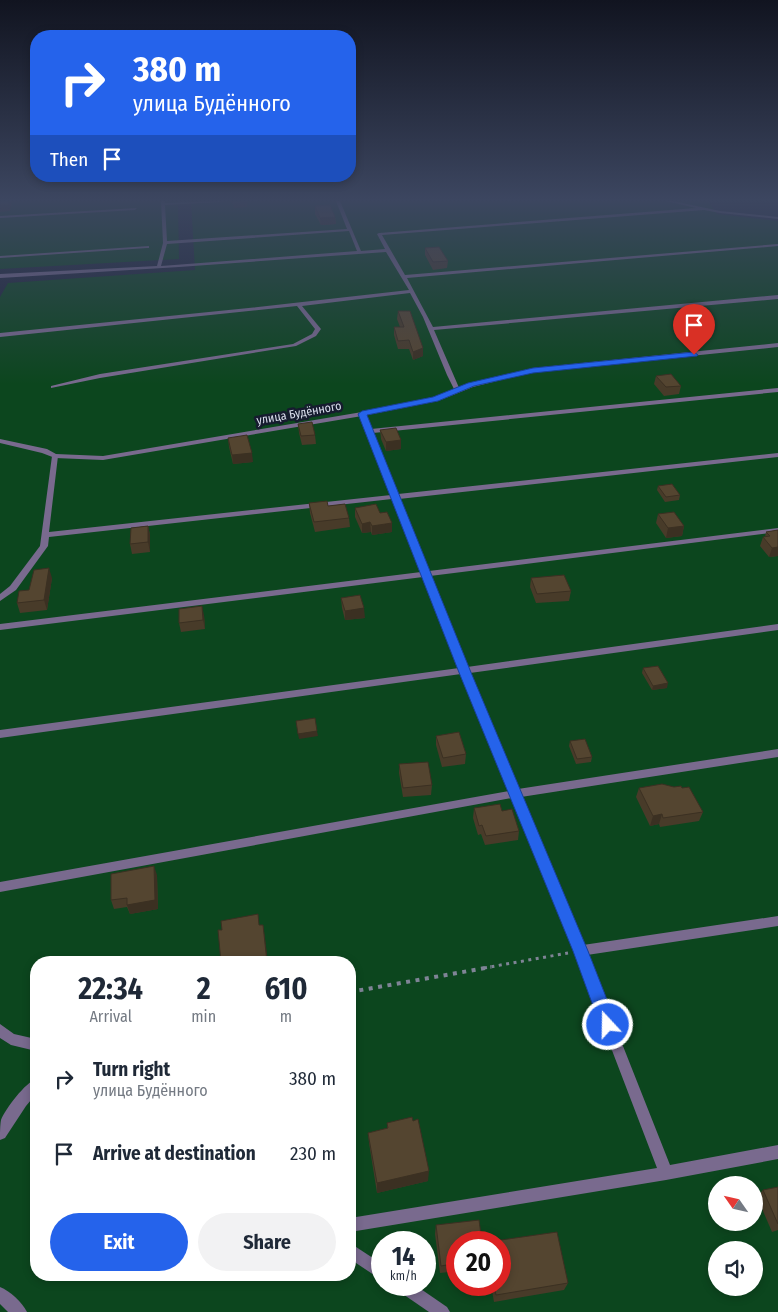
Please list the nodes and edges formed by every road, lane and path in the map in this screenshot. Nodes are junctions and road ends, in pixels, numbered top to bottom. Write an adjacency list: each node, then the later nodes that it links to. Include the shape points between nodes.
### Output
1 (232, 262): 4 (lane)
2 (395, 262): 5 (lane)
3 (577, 262): 5 (lane)
4 (159, 265): 6 (lane)
5 (404, 277): 7 (lane)
6 (1, 278)
7 (412, 291): 9 (lane); 10 (lane)
8 (778, 297): 10 (lane)
9 (299, 306): 11 (lane, via 142,319); 13 (lane, via 318,329 314,335 294,345 100,376)
10 (431, 329): 14 (lane)
11 (0, 336)
12 (778, 345): 14 (street, улица Будённого, via 533,370)
13 (53, 387)
14 (457, 390): 16 (street, улица Будённого, via 435,399)
15 (778, 390): 17 (lane)
16 (362, 414): 17 (lane); 20 (street, улица Будённого, via 103,458)
17 (368, 430): 21 (lane)
18 (0, 441): 20 (street, улица Будённого)
19 (778, 454): 21 (lane)
20 (55, 456): 23 (lane)
21 (397, 498): 23 (lane); 24 (lane)
22 (778, 530): 24 (lane)
23 (47, 535): 25 (lane, via 44,546 30,567)
24 (426, 574): 26 (lane); 28 (lane)
25 (0, 598)
26 (0, 627)
27 (778, 627): 28 (lane)
28 (464, 670): 29 (lane); 31 (lane)
29 (0, 734)
30 (778, 753): 31 (lane)
31 (514, 794): 32 (lane); 34 (lane)
32 (0, 887)
33 (778, 921): 34 (lane)
34 (580, 951): 35 (path); 41 (lane)
35 (356, 991)
36 (0, 1030): 37 (lane, via 11,1039)
37 (30, 1044)
38 (30, 1091): 39 (lane)
39 (0, 1133)
40 (778, 1152): 41 (lane)
41 (666, 1173): 42 (lane)
42 (356, 1224)
43 (356, 1254): 44 (lane)
44 (371, 1264)
45 (0, 1294): 47 (lane)
46 (418, 1296): 48 (lane)
47 (19, 1312)
48 (442, 1312)

